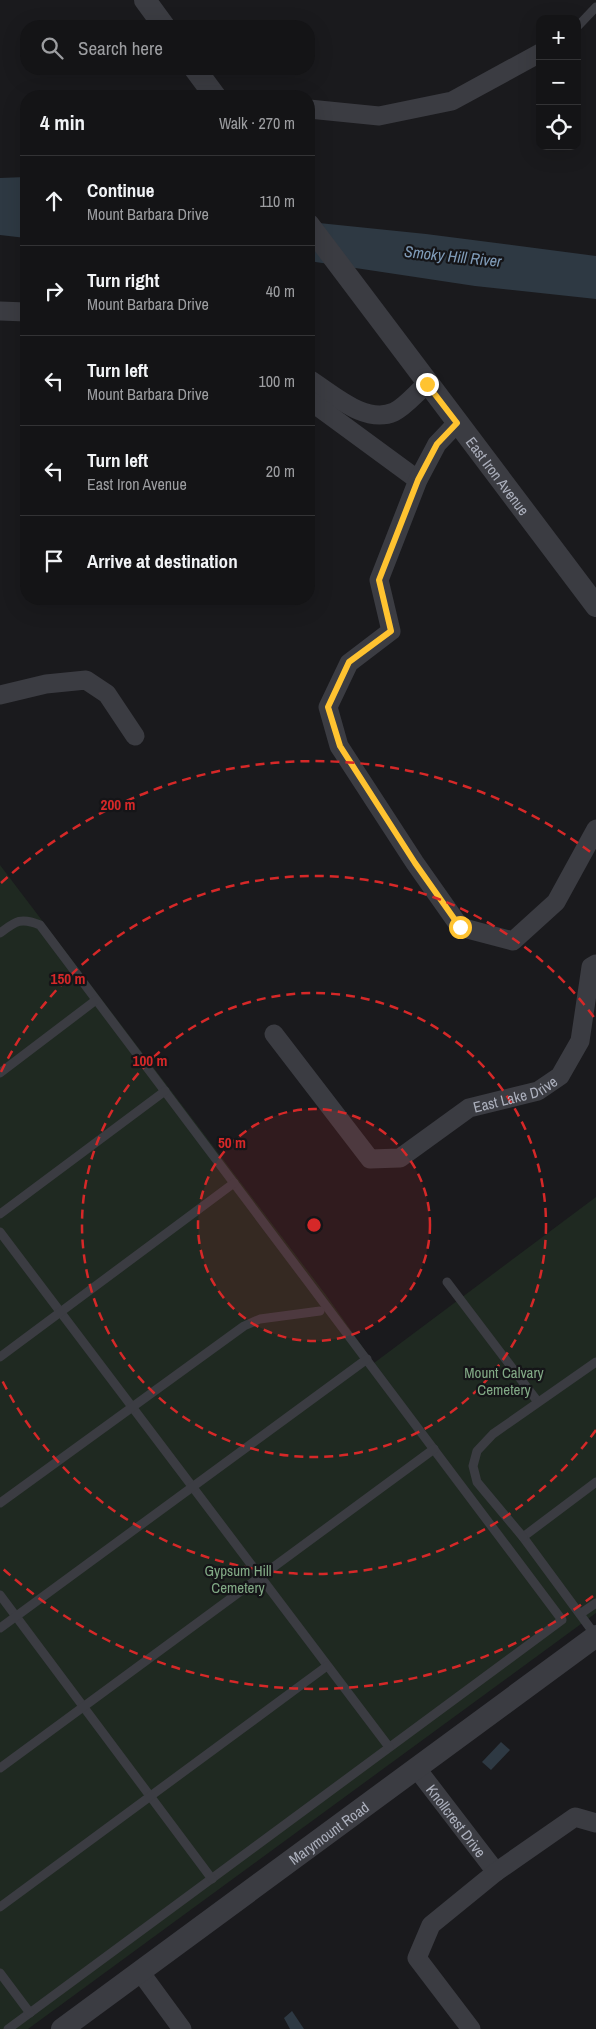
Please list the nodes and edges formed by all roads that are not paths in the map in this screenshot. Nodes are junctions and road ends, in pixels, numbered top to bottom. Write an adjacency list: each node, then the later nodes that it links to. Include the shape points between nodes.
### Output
1 (145, 0): 3 (street)
2 (596, 7): 4 (lane)
3 (160, 20)
4 (581, 23)
5 (536, 54): 8 (street, via 452,100 379,116)
6 (199, 75): 7 (street)
7 (211, 90)
8 (315, 110)
9 (315, 233): 13 (street, East Iron Avenue)
10 (0, 311): 11 (street)
11 (20, 312)
12 (315, 383): 13 (street, via 360,411 377,415 394,412)
13 (427, 384): 15 (street, East Iron Avenue)
14 (315, 404): 16 (street)
15 (457, 423): 16 (street, via 437,444); 17 (street, East Iron Avenue)
16 (418, 480): 20 (street, via 379,580 391,631 349,662 328,707 340,746 460,927 513,941 556,902)
17 (596, 606)
18 (0, 695): 19 (street, via 46,684 86,680 107,694)
19 (135, 736)
20 (596, 830)
21 (0, 933): 23 (lane, via 14,922 27,920 40,925)
22 (596, 964): 24 (street, East Lake Drive, via 591,967 580,1041 560,1076 538,1091 469,1108 400,1158 370,1158)
23 (96, 1000): 25 (lane); 26 (lane)
24 (274, 1034)
25 (0, 1073)
26 (165, 1091): 27 (lane); 28 (lane)
27 (234, 1183): 32 (lane); 34 (lane)
28 (0, 1214)
29 (0, 1232): 32 (lane)
30 (447, 1282): 36 (lane)
31 (320, 1311): 37 (lane, via 260,1319 244,1326)
32 (60, 1312): 33 (lane); 37 (lane)
33 (0, 1357)
34 (367, 1359): 38 (lane); 40 (lane)
35 (596, 1362): 36 (lane)
36 (538, 1402): 42 (lane, via 492,1434 477,1451 474,1466 477,1482)
37 (132, 1407): 40 (lane); 41 (lane)
38 (434, 1449): 43 (lane); 52 (lane, via 562,1620)
39 (596, 1482): 42 (lane)
40 (192, 1487): 43 (lane); 47 (lane)
41 (0, 1503)
42 (523, 1537): 46 (lane)
43 (260, 1577): 50 (lane); 51 (lane)
44 (0, 1595): 47 (lane)
45 (596, 1602): 46 (lane)
46 (580, 1614): 49 (lane)
47 (16, 1616): 48 (lane); 51 (lane)
48 (0, 1628)
49 (596, 1636): 54 (street, Marymount Road)
50 (327, 1666): 52 (lane); 55 (lane)
51 (83, 1707): 53 (lane); 55 (lane)
52 (389, 1748): 58 (lane)
53 (0, 1768)
54 (417, 1769): 57 (street, Knollcrest Drive); 61 (street, Marymount Road)
55 (150, 1796): 58 (lane); 59 (lane)
56 (596, 1823): 57 (street, via 576,1817)
57 (496, 1872): 66 (street, via 431,1925 417,1958)
58 (212, 1878): 62 (lane)
59 (0, 1906)
60 (0, 1973): 62 (lane)
61 (141, 1973): 64 (street, Marymount Road); 65 (street)
62 (30, 2013): 63 (lane)
63 (8, 2029)
64 (62, 2029)
65 (182, 2029)
66 (471, 2029)

